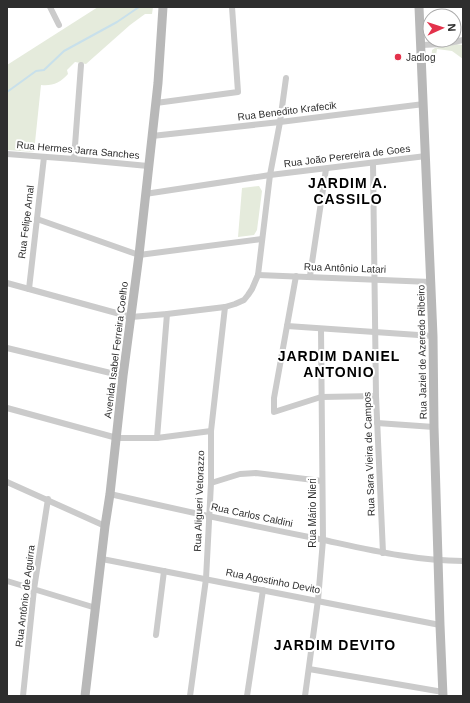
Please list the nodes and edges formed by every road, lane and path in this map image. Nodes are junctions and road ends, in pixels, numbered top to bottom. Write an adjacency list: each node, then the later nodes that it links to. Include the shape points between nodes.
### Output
1 (50, 7): 5 (street)
2 (163, 7): 9 (street, Avenida Isabel Ferreira Coelho)
3 (232, 7): 9 (street, via 238,92)
4 (420, 7): 6 (street, Rua Jaziel de Azeredo Ribeiro)
5 (58, 25)
6 (421, 45): 10 (street, Rua Jaziel de Azeredo Ribeiro)
7 (81, 65): 16 (street)
8 (286, 78): 11 (street)
9 (156, 103): 12 (street, Avenida Isabel Ferreira Coelho)
10 (424, 104): 11 (street, Rua Benedito Krafecik); 14 (street, Rua Jaziel de Azeredo Ribeiro)
11 (280, 122): 12 (street, Rua Benedito Krafecik); 20 (street)
12 (152, 136): 18 (street, Avenida Isabel Ferreira Coelho)
13 (7, 154): 15 (street, Rua Hermes Jarra Sanches)
14 (426, 156): 17 (street, Rua João Perereira de Goes); 29 (street, Rua Jaziel de Azeredo Ribeiro)
15 (44, 157): 16 (street, Rua Hermes Jarra Sanches); 22 (street, Rua Felipe Arnal)
16 (74, 159): 18 (street, Rua Hermes Jarra Sanches)
17 (373, 163): 19 (street, Rua João Perereira de Goes); 28 (street, Rua Sara Vieira de Campos)
18 (148, 166): 21 (street, Avenida Isabel Ferreira Coelho)
19 (326, 169): 20 (street, Rua João Perereira de Goes); 27 (street)
20 (270, 175): 21 (street, Rua João Perereira de Goes); 23 (street)
21 (145, 194): 24 (street, Avenida Isabel Ferreira Coelho)
22 (37, 219): 24 (street); 31 (street, Rua Felipe Arnal)
23 (262, 240): 24 (street); 25 (street)
24 (139, 256): 34 (street, Avenida Isabel Ferreira Coelho)
25 (258, 275): 26 (street, Rua Antônio Latari); 32 (street, via 244,300)
26 (296, 276): 27 (street, Rua Antônio Latari); 35 (street)
27 (310, 276): 28 (street, Rua Antônio Latari)
28 (374, 279): 29 (street, Rua Antônio Latari); 37 (street, Rua Sara Vieira de Campos)
29 (431, 282): 38 (street, Rua Jaziel de Azeredo Ribeiro)
30 (7, 283): 31 (street)
31 (29, 289): 34 (street)
32 (225, 307): 33 (street); 46 (street, Rua Aligueri Vetorazzo)
33 (166, 314): 34 (street); 48 (street)
34 (131, 317): 40 (street, Avenida Isabel Ferreira Coelho)
35 (287, 326): 36 (street); 42 (street, via 274,398 274,412)
36 (322, 329): 37 (street); 42 (street, Rua Mário Nieri)
37 (375, 332): 38 (street); 41 (street, Rua Sara Vieira de Campos)
38 (433, 336): 45 (street, Rua Jaziel de Azeredo Ribeiro)
39 (7, 348): 40 (street)
40 (123, 376): 47 (street, Avenida Isabel Ferreira Coelho)
41 (376, 396): 42 (street); 44 (street, Rua Sara Vieira de Campos)
42 (321, 397): 49 (street, Rua Mário Nieri)
43 (7, 408): 47 (street)
44 (377, 423): 45 (street); 57 (street, Rua Sara Vieira de Campos)
45 (434, 427): 59 (street, Rua Jaziel de Azeredo Ribeiro)
46 (211, 431): 48 (street); 51 (street, Rua Aligueri Vetorazzo)
47 (116, 438): 48 (street); 52 (street, Avenida Isabel Ferreira Coelho)
48 (157, 438)
49 (322, 481): 51 (street, via 256,473 240,474); 56 (street, Rua Mário Nieri)
50 (7, 482): 53 (street)
51 (211, 483): 54 (street, Rua Aligueri Vetorazzo)
52 (110, 494): 54 (street, Rua Carlos Caldini); 55 (street, Avenida Isabel Ferreira Coelho)
53 (48, 499): 55 (street); 64 (street, Rua Antônio de Aguirra)
54 (209, 517): 56 (street, Rua Carlos Caldini); 62 (street, Rua Aligueri Vetorazzo)
55 (105, 526): 58 (street, Avenida Isabel Ferreira Coelho)
56 (323, 540): 57 (street, Rua Carlos Caldini); 66 (street, Rua Mário Nieri)
57 (383, 552): 59 (street, Rua Carlos Caldini)
58 (102, 559): 61 (street, Rua Agostinho Devito); 67 (street, Avenida Isabel Ferreira Coelho)
59 (438, 561): 60 (street, Rua Carlos Caldini); 68 (street, Rua Jaziel de Azeredo Ribeiro)
60 (463, 561)
61 (164, 571): 62 (street, Rua Agostinho Devito); 69 (street)
62 (206, 579): 65 (street, Rua Agostinho Devito); 74 (street, Rua Aligueri Vetorazzo)
63 (7, 581): 64 (street)
64 (34, 589): 67 (street); 72 (street, Rua Antônio de Aguirra)
65 (263, 590): 66 (street, Rua Agostinho Devito); 75 (street)
66 (318, 600): 68 (street, Rua Agostinho Devito); 70 (street, Rua Mário Nieri)
67 (96, 608): 73 (street, Avenida Isabel Ferreira Coelho)
68 (440, 625): 71 (street, Rua Jaziel de Azeredo Ribeiro)
69 (156, 635)
70 (308, 669): 71 (street); 76 (street, Rua Mário Nieri)
71 (443, 694)
72 (23, 696)
73 (85, 696)
74 (190, 696)
75 (247, 696)
76 (305, 696)

